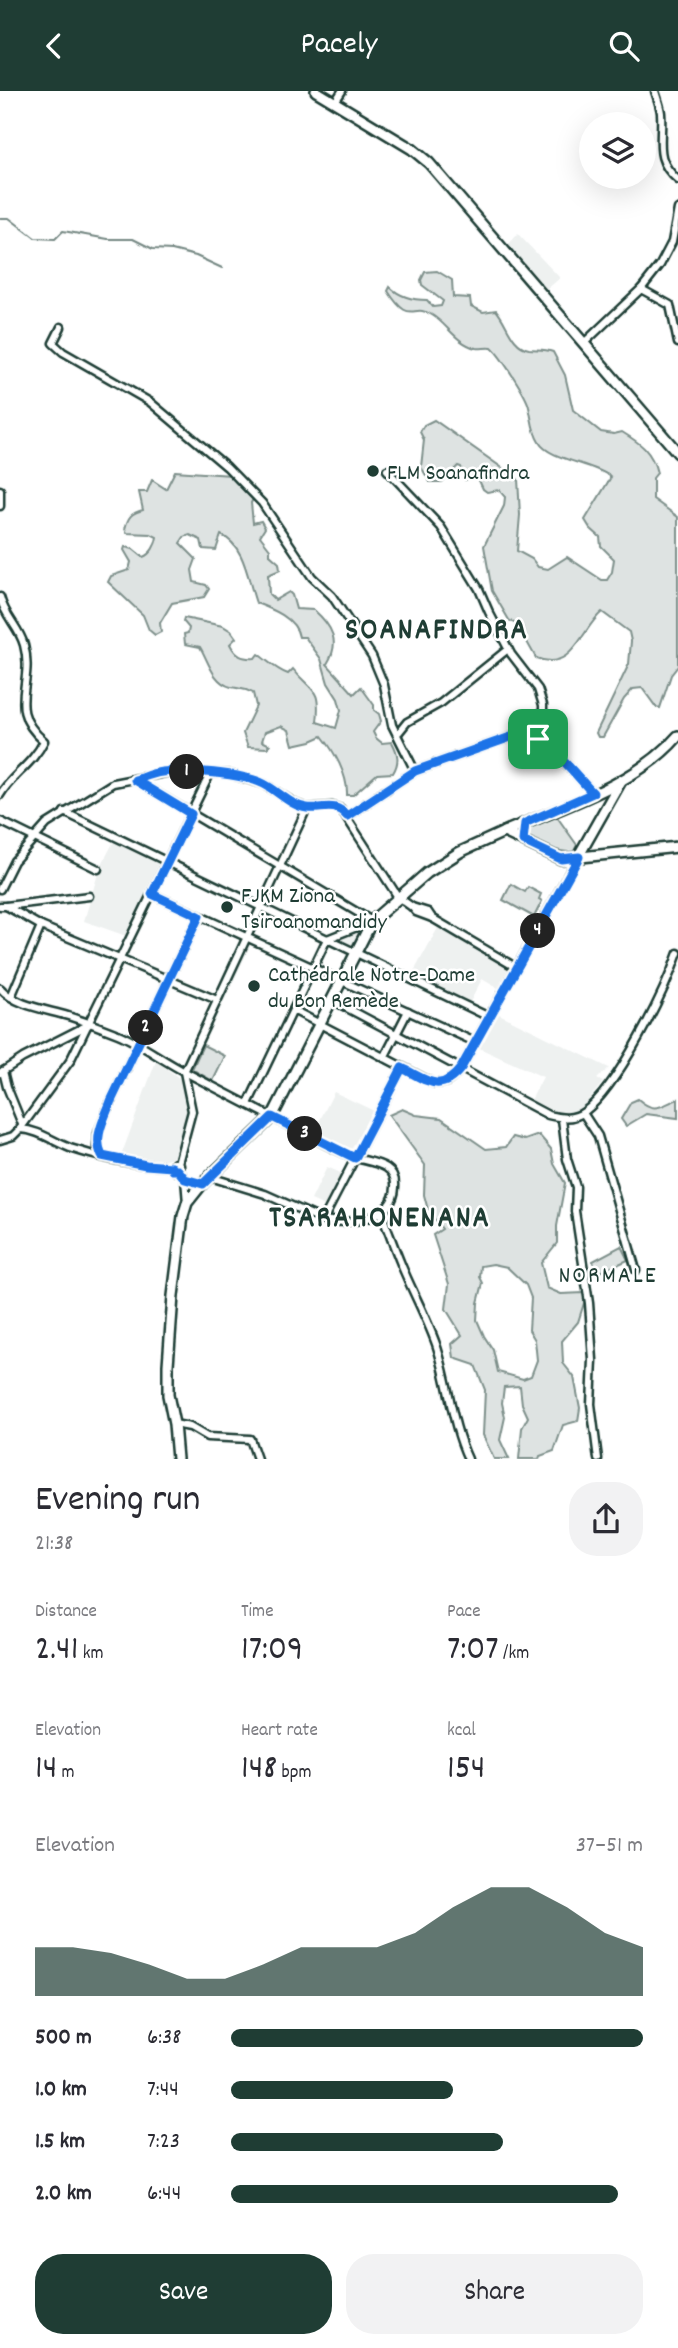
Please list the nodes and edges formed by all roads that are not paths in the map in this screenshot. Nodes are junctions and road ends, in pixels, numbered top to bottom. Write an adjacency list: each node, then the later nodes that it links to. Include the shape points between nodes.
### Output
1 (316, 91): 4 (main road)
2 (342, 91): 4 (street)
3 (655, 91): 5 (street, via 661,109 660,154 667,171)
4 (335, 102): 11 (main road, via 429,163)
5 (678, 180)
6 (678, 209): 7 (street, via 672,242)
7 (640, 289): 9 (street); 11 (street)
8 (678, 302): 9 (street)
9 (670, 305): 12 (street)
10 (61, 327): 22 (street, via 53,343 63,352 150,402 262,503 372,656 392,725)
11 (584, 343): 13 (main road)
12 (678, 343)
13 (678, 453)
14 (387, 470): 18 (street, via 441,527)
15 (0, 490): 16 (street)
16 (0, 506)
17 (0, 597): 26 (street, via 5,614 20,630 28,660 23,713 44,741)
18 (508, 649): 19 (street); 21 (street, via 538,689 543,705)
19 (398, 732)
20 (678, 736): 25 (main road, via 666,750)
21 (538, 739): 22 (street, via 519,734); 27 (street)
22 (415, 771): 31 (street)
23 (210, 773): 24 (street, via 160,772); 28 (street, via 264,783); 30 (street)
24 (135, 780): 29 (street, via 113,783); 30 (street)
25 (621, 781): 27 (main road); 38 (main road)
26 (0, 795)
27 (589, 795): 33 (main road)
28 (307, 808): 31 (street, via 332,806); 40 (street)
29 (64, 812): 35 (street); 39 (street)
30 (191, 814): 39 (street); 40 (street)
31 (347, 816): 45 (street)
32 (0, 821): 35 (street)
33 (525, 823): 34 (main road); 36 (main road)
34 (504, 832): 36 (main road); 45 (main road, via 452,857)
35 (32, 838): 41 (street); 42 (street)
36 (523, 841): 38 (main road, via 561,859)
37 (678, 846): 38 (main road)
38 (579, 857): 57 (street)
39 (167, 863): 43 (street); 47 (street)
40 (280, 866): 47 (street); 49 (street)
41 (98, 869)
42 (0, 889)
43 (152, 894): 48 (street); 55 (street)
44 (89, 897): 46 (street)
45 (398, 897): 49 (main road); 57 (street, via 416,912)
46 (3, 906): 50 (street)
47 (261, 906): 51 (street); 52 (street)
48 (199, 916): 51 (street); 58 (street)
49 (372, 921): 52 (street); 53 (main road)
50 (41, 926): 55 (street); 61 (street)
51 (247, 937): 56 (street); 62 (street)
52 (327, 939): 53 (street); 56 (street)
53 (356, 953): 59 (main road); 66 (street)
54 (678, 953): 78 (street, via 660,999 624,1061)
55 (121, 960): 58 (street); 68 (street)
56 (313, 968): 59 (street); 64 (street)
57 (517, 968): 66 (street)
58 (169, 979): 62 (street); 71 (street)
59 (341, 981): 63 (main road); 65 (street)
60 (0, 988): 61 (street)
61 (11, 997): 68 (street)
62 (217, 1000): 76 (street)
63 (332, 1000): 67 (main road); 69 (street)
64 (293, 1010): 67 (street); 77 (street)
65 (408, 1011): 69 (street); 70 (street)
66 (489, 1017): 70 (street)
67 (320, 1023): 72 (street); 79 (main road)
68 (90, 1024): 71 (street); 75 (street); 81 (street, via 50,1091)
69 (397, 1034): 72 (street); 74 (street)
70 (475, 1042): 74 (street)
71 (138, 1043): 76 (street); 83 (street, via 98,1133)
72 (384, 1058): 73 (street)
73 (402, 1068): 74 (street, via 443,1084); 84 (street)
74 (461, 1068): 80 (street)
75 (2, 1072): 81 (street)
76 (184, 1072): 77 (street); 85 (street, via 192,1111)
77 (248, 1104): 79 (street)
78 (583, 1113): 80 (street); 91 (street, via 598,1136)
79 (272, 1117): 84 (street); 87 (main road)
80 (562, 1119): 96 (street, via 576,1187 575,1211 589,1303)
81 (21, 1126): 82 (street, via 13,1136); 83 (street)
82 (0, 1140)
83 (102, 1156): 85 (street)
84 (355, 1158): 89 (street, via 390,1169 394,1177 392,1202); 90 (street)
85 (176, 1167): 86 (street)
86 (185, 1179): 87 (street); 88 (street)
87 (207, 1180): 88 (main road); 90 (street, via 265,1194)
88 (187, 1203): 92 (main road, via 168,1365)
89 (381, 1213): 90 (street); 95 (street, via 436,1343)
90 (323, 1220)
91 (636, 1269)
92 (174, 1424): 93 (main road); 94 (street, via 207,1437 250,1439)
93 (177, 1459)
94 (257, 1459)
95 (468, 1459)
96 (597, 1459)

